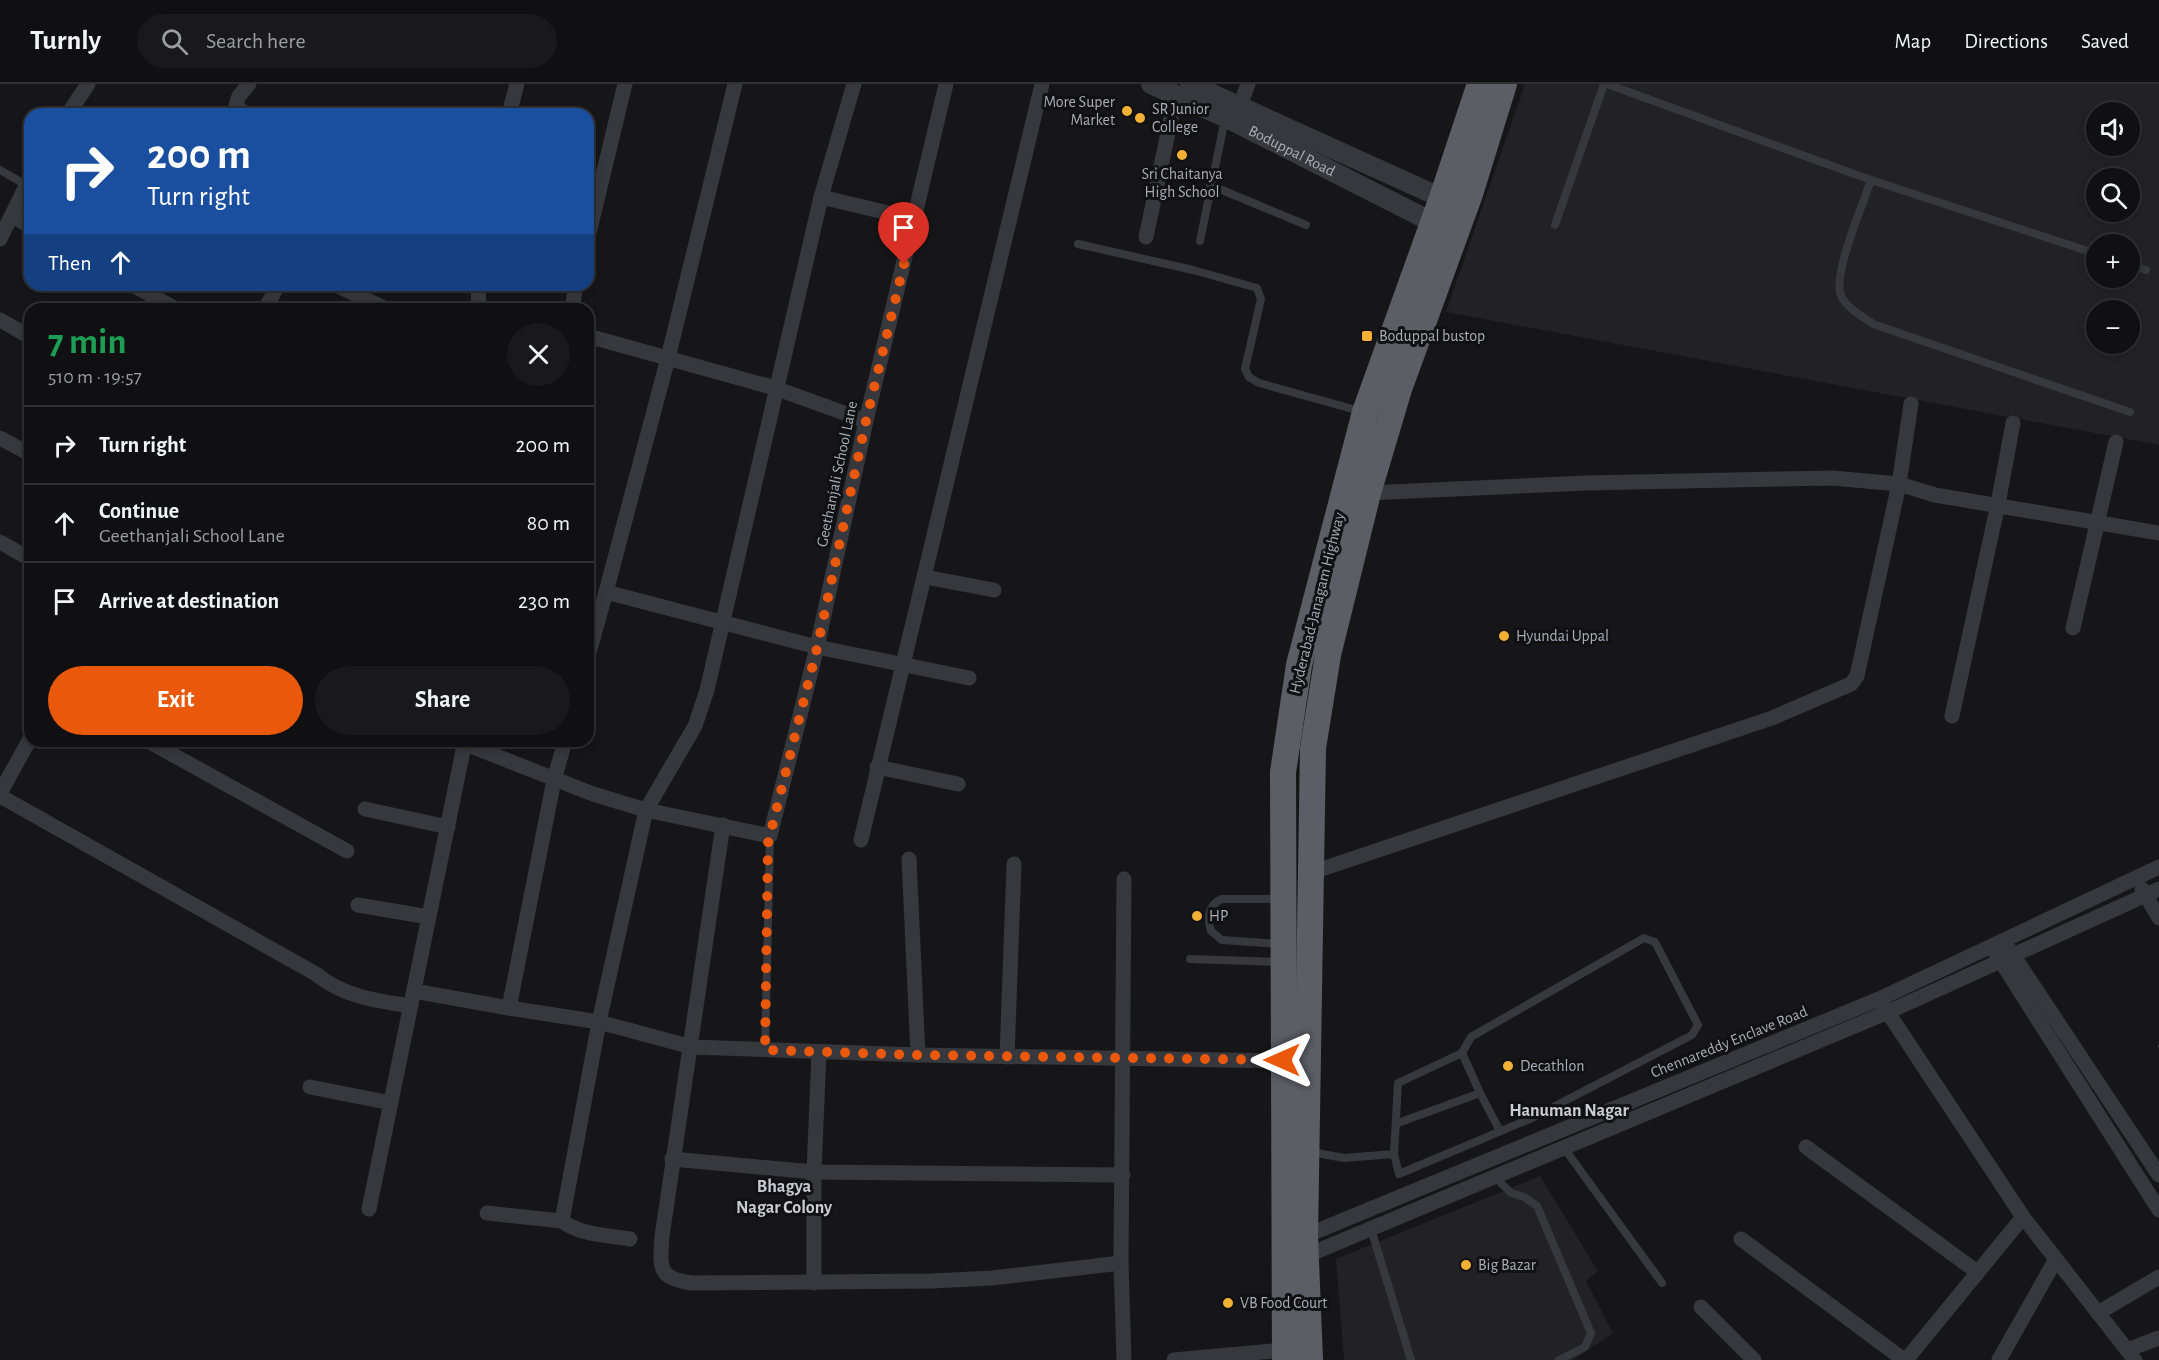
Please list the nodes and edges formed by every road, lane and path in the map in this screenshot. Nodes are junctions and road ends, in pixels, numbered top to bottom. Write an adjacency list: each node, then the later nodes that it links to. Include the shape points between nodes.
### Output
1 (88, 84): 15 (street)
2 (249, 84): 16 (street, via 239,96)
3 (517, 84): 17 (street)
4 (626, 84): 27 (street)
5 (735, 84): 47 (street)
6 (854, 84): 24 (street)
7 (946, 84): 28 (street, Geethanjali School Lane)
8 (1042, 84): 65 (street)
9 (1151, 84): 14 (street, Boduppal Road)
10 (1248, 84): 18 (street)
11 (1480, 84): 25 (highway, Hyderabad-Janagam Highway)
12 (1504, 84): 58 (highway, Hyderabad-Janagam Highway, via 1470,194 1399,389)
13 (1605, 84): 21 (lane); 32 (lane)
14 (1183, 90): 18 (street, Boduppal Road); 33 (street)
15 (72, 108)
16 (238, 108)
17 (511, 108)
18 (1233, 111): 22 (lane); 25 (street, Boduppal Road); 29 (street, Boduppal Road)
19 (0, 170): 20 (lane)
20 (24, 180)
21 (1871, 180): 37 (lane); 51 (lane, via 1840,273 1840,293 1850,306 1873,324)
22 (1210, 185): 31 (lane); 35 (lane)
23 (24, 190): 26 (street)
24 (821, 197): 28 (street); 48 (street)
25 (1442, 198): 29 (highway, Hyderabad-Janagam Highway)
26 (12, 216): 30 (street); 34 (street)
27 (594, 218)
28 (914, 219): 52 (street, Geethanjali School Lane)
29 (1432, 222): 50 (highway, Hyderabad-Janagam Highway)
30 (24, 223)
31 (1306, 225)
32 (1555, 225)
33 (1146, 237)
34 (0, 239)
35 (1200, 241)
36 (1078, 244): 50 (lane, via 1257,288 1261,299 1245,369 1249,377)
37 (2086, 250)
38 (2140, 268): 39 (lane)
39 (2146, 270)
40 (144, 291): 42 (street)
41 (348, 291): 43 (street)
42 (165, 303)
43 (374, 303)
44 (0, 320): 45 (street)
45 (24, 334)
46 (594, 338): 47 (street)
47 (668, 358): 48 (street); 67 (street)
48 (775, 388): 52 (street); 68 (street)
49 (1911, 404): 57 (street)
50 (1365, 412): 61 (highway, Hyderabad-Janagam Highway)
51 (2130, 412)
52 (866, 421): 71 (street, Geethanjali School Lane)
53 (2013, 423): 59 (street)
54 (0, 438): 56 (street)
55 (2116, 442): 60 (street)
56 (24, 451)
57 (1899, 484): 58 (street, via 1832,478); 59 (street, via 1935,495); 94 (street, via 1857,676 1851,684 1772,718)
58 (1368, 493): 61 (highway, Hyderabad-Janagam Highway)
59 (1998, 504): 60 (street); 74 (street)
60 (2100, 522): 62 (street); 69 (street)
61 (1346, 531): 94 (highway, Hyderabad-Janagam Highway, via 1313,748); 98 (highway, Hyderabad-Janagam Highway, via 1299,665 1282,772)
62 (2159, 532)
63 (0, 542): 64 (street)
64 (24, 556)
65 (926, 577): 66 (street); 72 (street)
66 (994, 590)
67 (606, 592): 68 (street); 70 (street)
68 (725, 622): 71 (street); 85 (street, via 695,726)
69 (2073, 628)
70 (594, 635)
71 (817, 648): 72 (street); 88 (street, Geethanjali School Lane)
72 (902, 665): 73 (street); 80 (street)
73 (969, 678)
74 (1952, 716)
75 (26, 747): 83 (street)
76 (159, 747): 90 (street)
77 (462, 747): 87 (street)
78 (475, 747): 81 (street)
79 (563, 747): 81 (street)
80 (877, 767): 82 (street); 89 (street)
81 (554, 780): 85 (street); 108 (street)
82 (958, 784)
83 (0, 794): 107 (street, via 326,983 369,1000)
84 (365, 809): 87 (street)
85 (646, 810): 86 (street); 110 (street)
86 (723, 825): 88 (street); 112 (street)
87 (448, 827): 100 (street)
88 (770, 836): 113 (lane)
89 (861, 840)
90 (347, 851)
91 (909, 859): 116 (street)
92 (1014, 864): 117 (street)
93 (2159, 867): 95 (street, Chennareddy Enclave Road)
94 (1310, 873): 129 (highway, Hyderabad-Janagam Highway)
95 (2136, 878): 97 (street); 102 (street, Chennareddy Enclave Road)
96 (1124, 879): 118 (street)
97 (2152, 893): 101 (street); 102 (street, Chennareddy Enclave Road)
98 (1282, 899): 103 (highway, Hyderabad-Janagam Highway); 103 (lane, via 1221,899 1210,908 1208,916 1211,931 1222,940)
99 (358, 905): 100 (street)
100 (429, 917): 105 (street)
101 (2159, 918)
102 (2002, 950): 106 (street, Chennareddy Enclave Road); 109 (street, Chennareddy Enclave Road); 111 (street)
103 (1282, 953): 104 (lane); 119 (highway, Hyderabad-Janagam Highway)
104 (1190, 959)
105 (414, 991): 107 (street); 108 (street)
106 (1879, 999): 109 (street); 145 (street, Chennareddy Enclave Road)
107 (411, 1006): 122 (street)
108 (509, 1008): 110 (street)
109 (1888, 1012): 128 (street, Chennareddy Enclave Road); 140 (street)
110 (599, 1022): 112 (street); 141 (street)
111 (2055, 1033): 123 (street); 124 (street)
112 (692, 1047): 113 (street); 131 (street)
113 (765, 1050): 114 (street)
114 (819, 1052): 116 (street); 133 (street)
115 (1462, 1053): 121 (lane); 125 (lane, via 1398,1083); 126 (lane, via 1471,1036 1644,938 1655,942 1698,1025 1692,1035)
116 (918, 1055): 117 (street)
117 (1007, 1057): 118 (street)
118 (1124, 1059): 119 (street); 134 (street)
119 (1282, 1060): 155 (highway, Hyderabad-Janagam Highway)
120 (310, 1087): 122 (street)
121 (1480, 1093): 125 (lane); 126 (lane)
122 (391, 1103): 138 (street)
123 (2114, 1107): 124 (street); 132 (street)
124 (2100, 1116): 135 (street)
125 (1398, 1123): 130 (lane)
126 (1500, 1131): 130 (lane, via 1399,1174)
127 (1806, 1147): 148 (street)
128 (1564, 1148): 136 (street, Chennareddy Enclave Road); 151 (lane)
129 (1306, 1151): 130 (lane, via 1344,1158); 145 (highway, Hyderabad-Janagam Highway)
130 (1395, 1154)
131 (672, 1159): 133 (street); 150 (street, via 660,1265 665,1274 672,1280 691,1283)
132 (2156, 1170): 135 (street)
133 (814, 1172): 134 (street); 150 (street)
134 (1123, 1175): 147 (street)
135 (2137, 1176): 137 (street)
136 (1495, 1177): 142 (street, Chennareddy Enclave Road); 161 (lane, via 1511,1193 1537,1206 1591,1333 1585,1347)
137 (2158, 1208)
138 (369, 1209)
139 (487, 1213): 141 (street)
140 (2023, 1217): 146 (street); 148 (street)
141 (562, 1221): 143 (street, via 587,1232)
142 (1371, 1229): 145 (street, Chennareddy Enclave Road); 160 (lane)
143 (630, 1239)
144 (1741, 1239): 163 (street)
145 (1306, 1246): 159 (highway, Hyderabad-Janagam Highway)
146 (2056, 1259): 153 (street); 164 (street)
147 (1121, 1263): 150 (street, via 992,1278); 157 (street)
148 (1976, 1272): 163 (street)
149 (2159, 1277): 153 (street)
150 (814, 1283)
151 (1662, 1283)
152 (1701, 1307): 162 (street)
153 (2098, 1313): 156 (street)
154 (2159, 1338): 156 (street)
155 (1284, 1355): 158 (street)
156 (2131, 1355)
157 (1124, 1360)
158 (1174, 1360)
159 (1310, 1360)
160 (1411, 1360)
161 (1559, 1360)
162 (1754, 1360)
163 (1905, 1360)
164 (1999, 1360)

